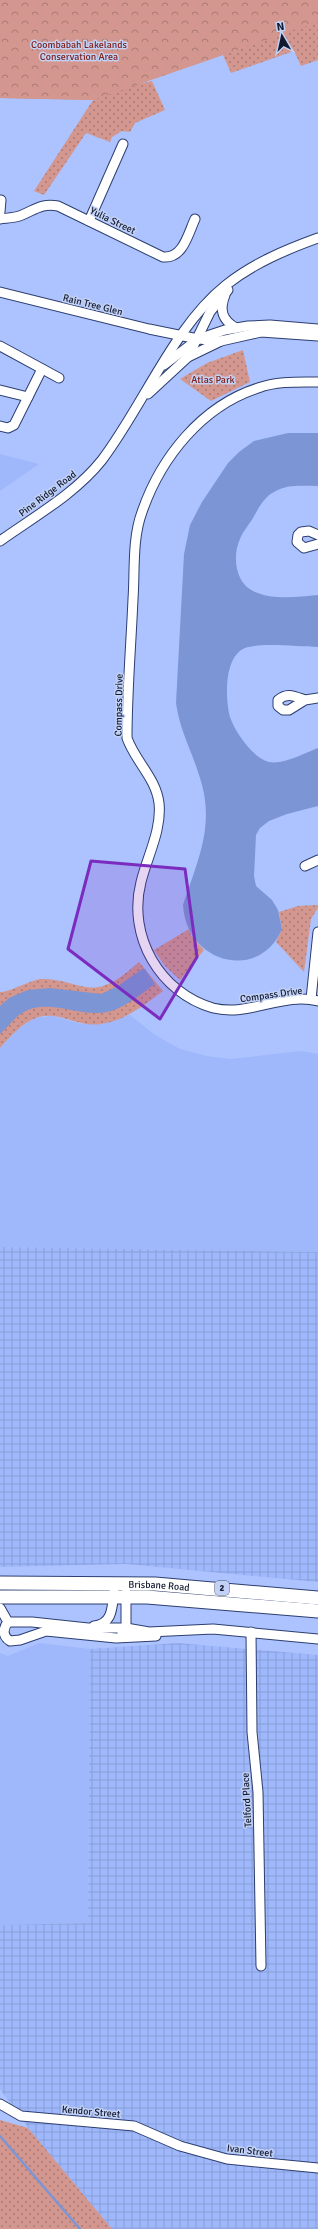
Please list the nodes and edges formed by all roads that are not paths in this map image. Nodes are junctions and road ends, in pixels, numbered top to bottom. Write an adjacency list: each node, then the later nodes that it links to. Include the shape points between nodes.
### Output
1 (123, 144): 6 (street)
2 (1, 200): 3 (street)
3 (0, 212)
4 (195, 219): 6 (street, Yulia Street, via 178,254 171,258 163,257)
5 (0, 220): 6 (street, Yulia Street, via 21,216 38,206 48,204)
6 (89, 221)
7 (318, 238): 8 (street, Pine Ridge Road, via 271,256)
8 (238, 277): 10 (street, Pine Ridge Road); 13 (street, Pine Ridge Road, via 212,297)
9 (0, 292): 13 (street, Rain Tree Glen, via 149,329)
10 (226, 292): 11 (street, via 222,313); 15 (street, Pine Ridge Road, via 210,312)
11 (236, 328): 12 (street, via 270,324); 15 (street)
12 (318, 329)
13 (182, 334): 15 (street, Rain Tree Glen); 19 (street, Pine Ridge Road)
14 (318, 336): 16 (street, via 261,332)
15 (198, 339): 16 (street, Rain Tree Glen); 18 (street, Pine Ridge Road); 19 (street)
16 (221, 341): 18 (street)
17 (0, 346): 20 (street)
18 (188, 357): 25 (street, Pine Ridge Road)
19 (161, 367): 25 (street, Pine Ridge Road)
20 (42, 369): 21 (street); 24 (street)
21 (59, 378)
22 (318, 382): 35 (street, Compass Drive, via 279,383 236,396 191,429 175,449 151,489 142,512 136,545 127,723 127,738 131,751 154,785 159,803 158,820 140,884 138,907 140,930 147,952 156,968 170,984 195,1001 214,1008 250,1009 287,1001)
23 (0, 390): 24 (street)
24 (28, 397): 26 (street, via 14,425 8,428)
25 (142, 399): 28 (street, Pine Ridge Road, via 102,460 83,480)
26 (0, 426)
27 (318, 535): 29 (street, via 301,532 297,542 304,548)
28 (0, 541)
29 (318, 544)
30 (318, 698): 31 (street)
31 (305, 700)
32 (318, 860): 33 (street)
33 (305, 866)
34 (318, 932): 35 (street)
35 (315, 1000)
36 (0, 1583): 37 (highway, Brisbane Road / 2)
37 (120, 1583): 39 (street); 40 (highway, Brisbane Road / 2, via 191,1586)
38 (0, 1596): 39 (highway, Brisbane Road / 2)
39 (120, 1597): 42 (highway, Brisbane Road / 2); 44 (street, via 106,1622 99,1625); 45 (street)
40 (318, 1598)
41 (0, 1608): 43 (street)
42 (318, 1611)
43 (8, 1622): 44 (street, via 16,1620); 48 (street, via 4,1630 10,1641 46,1631)
44 (75, 1626): 45 (street)
45 (126, 1628): 46 (street); 48 (street)
46 (168, 1632): 47 (street, via 213,1629); 48 (street, via 155,1637)
47 (251, 1632): 49 (street); 50 (street, Telford Place, via 252,1732 258,1792)
48 (110, 1638)
49 (318, 1639)
50 (262, 1966)
51 (0, 2104): 52 (street, Kendor Street, via 21,2116 134,2126)
52 (180, 2146): 53 (street, Ivan Street, via 227,2159)
53 (318, 2168)

